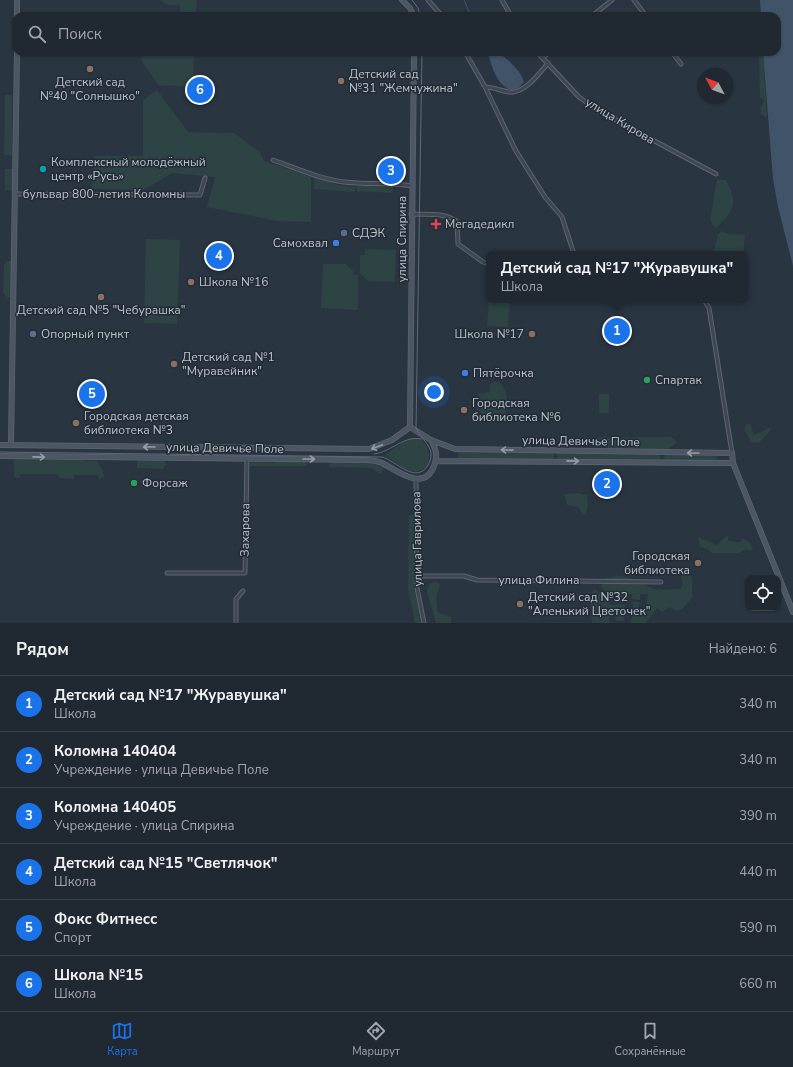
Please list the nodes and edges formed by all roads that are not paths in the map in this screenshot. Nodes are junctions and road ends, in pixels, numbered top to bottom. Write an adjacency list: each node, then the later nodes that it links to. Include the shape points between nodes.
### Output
1 (17, 0): 7 (main road)
2 (402, 0): 8 (main road)
3 (428, 0): 9 (street)
4 (502, 0): 10 (street)
5 (612, 0): 11 (street)
6 (634, 0): 12 (street)
7 (17, 12)
8 (412, 12)
9 (438, 12)
10 (509, 12)
11 (597, 12)
12 (643, 12)
13 (17, 56): 25 (main road)
14 (414, 56): 24 (main road, улица Спирина)
15 (467, 56): 20 (street)
16 (675, 56): 19 (street)
17 (543, 58): 18 (street, улица Кирова)
18 (548, 63): 20 (street, via 518,91 510,93); 22 (street, улица Кирова, via 579,97 597,110)
19 (680, 64)
20 (485, 87): 27 (street, via 516,151 545,197 562,216)
21 (273, 160): 24 (street, via 336,181 398,183)
22 (716, 174)
23 (205, 178): 25 (street, бульвар 800-летия Коломны, via 200,195)
24 (412, 186): 26 (main road, улица Спирина)
25 (15, 194): 33 (main road)
26 (411, 214): 28 (street, via 452,218 457,222 458,244); 30 (main road, улица Спирина)
27 (573, 251)
28 (486, 263)
29 (706, 303): 36 (street, via 709,308)
30 (410, 427): 31 (main road, улица Девичье Поле); 33 (main road, улица Девичье Поле, one-way to 33, via 392,440 369,449)
31 (431, 440): 34 (main road, улица Девичье Поле, one-way to 31, via 455,449); 39 (main road, via 437,454)
32 (0, 445): 33 (main road, улица Девичье Поле)
33 (11, 445)
34 (555, 451): 35 (main road, улица Девичье Поле); 40 (main road)
35 (662, 452): 36 (main road, улица Девичье Поле, one-way to 35); 41 (main road)
36 (732, 453): 42 (main road)
37 (0, 456): 38 (main road, улица Девичье Поле, one-way to 38)
38 (246, 459): 43 (main road, улица Девичье Поле, one-way to 43, via 366,460 380,462 406,477); 44 (street, Захарова, via 245,572)
39 (436, 461): 40 (main road, улица Девичье Поле); 43 (main road, via 430,473)
40 (555, 461): 41 (main road, улица Девичье Поле, one-way to 41)
41 (662, 463): 42 (main road, улица Девичье Поле)
42 (733, 463): 48 (main road)
43 (416, 479): 45 (street, улица Гаврилова)
44 (167, 573)
45 (417, 576): 46 (street, улица Филина, via 464,576 477,580); 50 (street, улица Гаврилова)
46 (661, 582)
47 (242, 591): 49 (street, via 236,599)
48 (793, 612)
49 (236, 623)
50 (424, 623)

